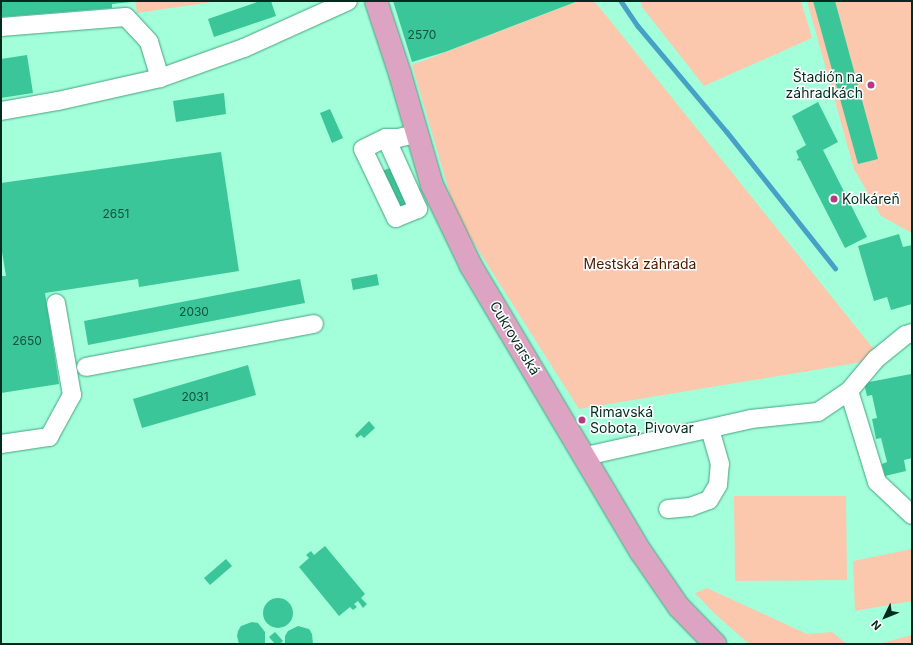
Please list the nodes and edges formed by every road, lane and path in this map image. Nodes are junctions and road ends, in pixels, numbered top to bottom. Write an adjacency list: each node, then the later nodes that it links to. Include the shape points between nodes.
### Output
1 (348, 1): 4 (lane, via 244,48)
2 (376, 1): 6 (main road, Cukrovarská)
3 (1, 27): 4 (lane, via 126,17 150,42)
4 (160, 78): 5 (lane)
5 (1, 111)
6 (416, 134): 7 (lane); 15 (main road, Cukrovarská, via 432,185 471,266)
7 (386, 138)
8 (56, 302): 14 (lane, via 72,395 49,437)
9 (314, 324): 11 (lane)
10 (912, 333): 12 (lane, via 876,359)
11 (86, 367)
12 (849, 391): 13 (lane, via 818,412 751,418); 17 (lane, via 877,482)
13 (710, 429): 15 (lane); 16 (lane, via 720,464 718,485 709,500 690,506)
14 (1, 444)
15 (586, 456): 18 (main road, Cukrovarská, via 641,552 662,583 679,607)
16 (668, 508)
17 (912, 515)
18 (715, 644)

